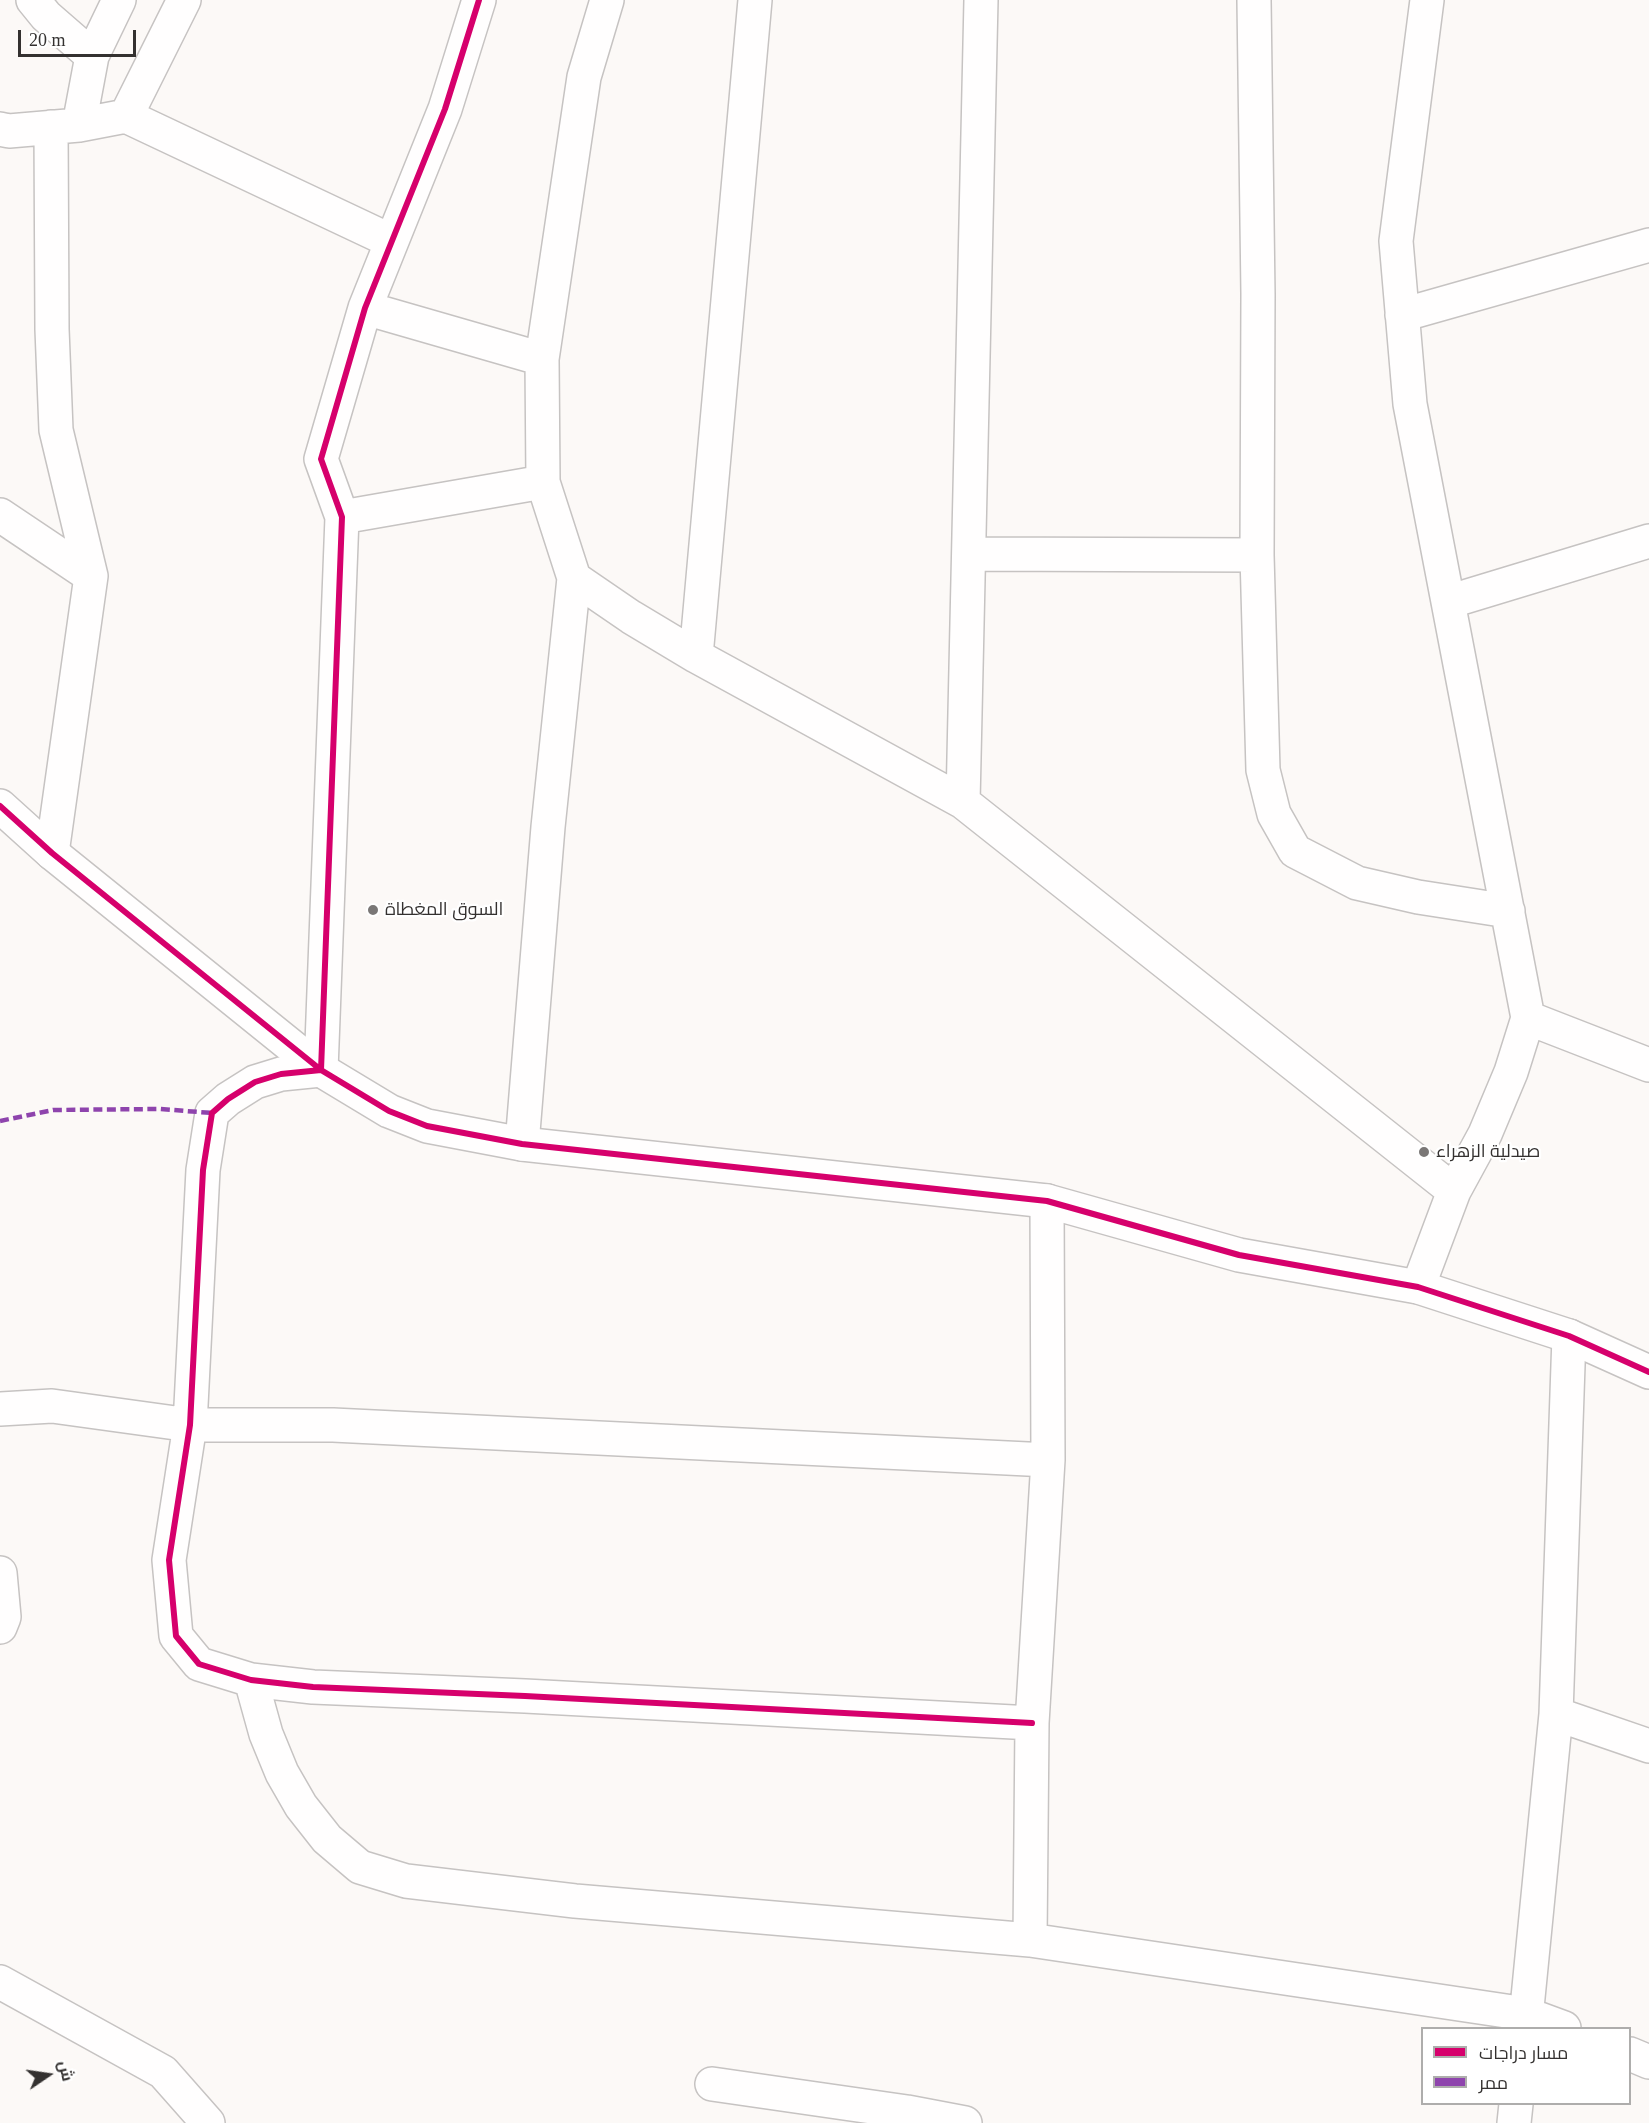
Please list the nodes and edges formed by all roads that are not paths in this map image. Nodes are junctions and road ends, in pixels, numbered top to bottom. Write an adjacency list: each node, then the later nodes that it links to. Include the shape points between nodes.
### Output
1 (33, 0): 10 (street)
2 (119, 0): 10 (street)
3 (184, 0): 11 (street)
4 (478, 0): 14 (street, via 445,109)
5 (606, 0): 18 (street, via 584,77)
6 (755, 0): 28 (street)
7 (981, 0): 23 (street)
8 (1254, 0): 24 (street)
9 (1427, 0): 17 (street, via 1396,241)
10 (92, 56): 12 (street)
11 (126, 116): 12 (street); 14 (street)
12 (65, 126): 13 (street); 25 (street, via 52,329 56,430)
13 (0, 129)
14 (391, 241): 16 (street)
15 (1649, 245): 17 (street)
16 (364, 308): 18 (street); 21 (street, via 321,459)
17 (1402, 315): 27 (street, via 1410,404)
18 (542, 359): 19 (street)
19 (543, 482): 21 (street); 26 (street)
20 (0, 515): 25 (street)
21 (342, 517): 35 (street)
22 (1649, 541): 27 (street)
23 (969, 554): 24 (street); 29 (street)
24 (1257, 555): 32 (street, via 1263,770 1274,814 1295,850 1357,883 1418,897)
25 (91, 576): 31 (street)
26 (574, 578): 28 (street); 36 (street, via 548,827)
27 (1448, 602): 32 (street)
28 (696, 656): 29 (street)
29 (963, 802): 37 (street)
30 (0, 806): 31 (street)
31 (52, 853): 35 (street)
32 (1508, 910): 33 (street)
33 (1528, 1018): 34 (street); 37 (street, via 1489,1124)
34 (1649, 1065)
35 (321, 1070): 36 (street, via 389,1111 426,1126); 43 (street, via 281,1074 255,1082 212,1113 203,1170)
36 (522, 1144): 38 (street)
37 (1454, 1191): 39 (street)
38 (1047, 1201): 39 (street, via 1239,1255); 44 (street)
39 (1418, 1287): 40 (street)
40 (1569, 1336): 41 (street); 48 (street)
41 (1649, 1372)
42 (0, 1409): 43 (street, via 52,1406)
43 (190, 1425): 44 (street, via 333,1425); 47 (street, via 168,1560 176,1636 198,1664)
44 (1048, 1460): 49 (street)
45 (0, 1573): 46 (street, via 4,1617)
46 (0, 1627)
47 (250, 1680): 49 (street, via 313,1688); 51 (street, via 266,1734 301,1806 327,1839 360,1867 406,1881 575,1901)
48 (1556, 1714): 50 (street); 53 (street)
49 (1032, 1723): 51 (street)
50 (1649, 1746)
51 (1030, 1940): 53 (street)
52 (0, 1982): 59 (street, via 163,2072)
53 (1525, 2021): 54 (street)
54 (1558, 2027)
55 (1631, 2055): 56 (street)
56 (1649, 2062)
57 (712, 2084): 60 (street)
58 (1516, 2105): 61 (street)
59 (208, 2123)
60 (964, 2123)
61 (1514, 2123)

